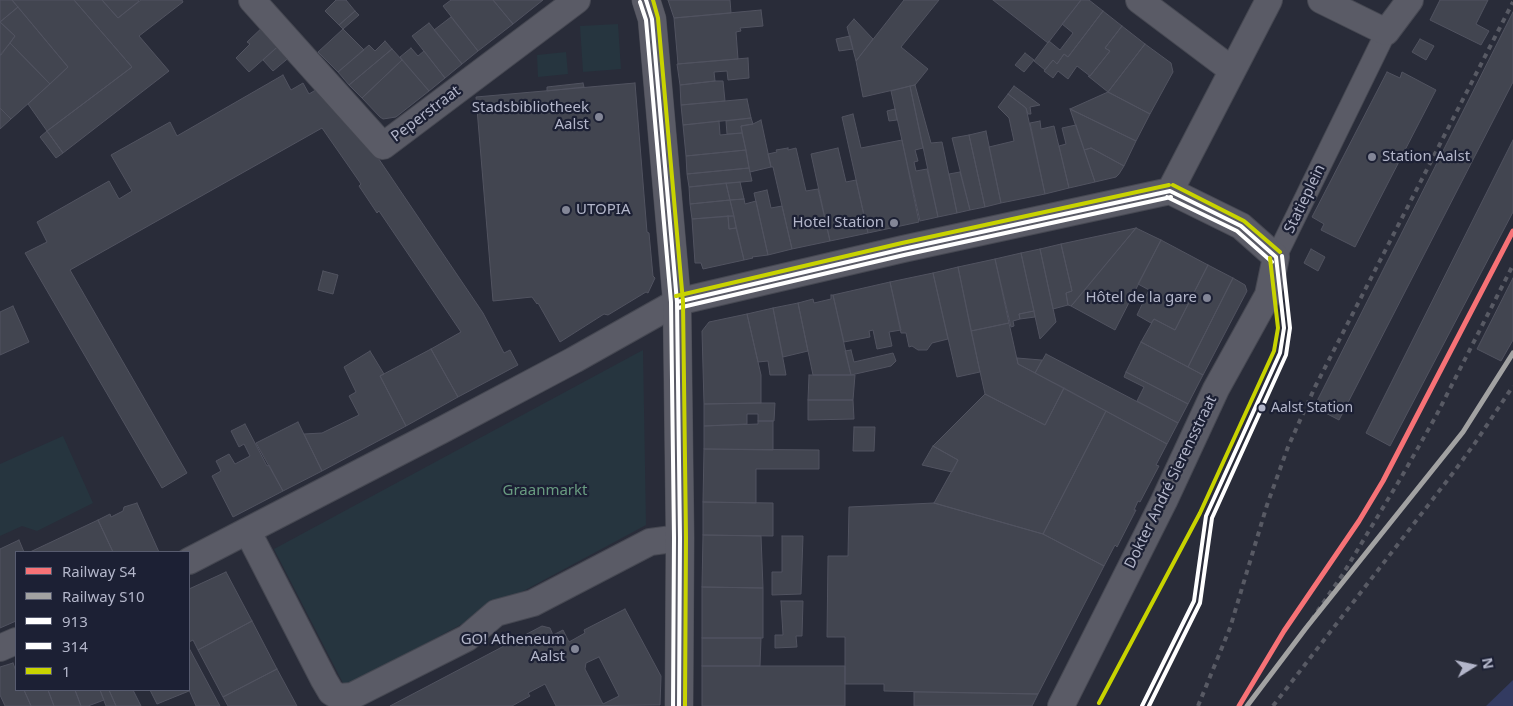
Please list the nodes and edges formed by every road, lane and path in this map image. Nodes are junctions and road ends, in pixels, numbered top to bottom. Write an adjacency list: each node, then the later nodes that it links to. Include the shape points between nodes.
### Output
1 (252, 0): 2 (street, Peperstraat, via 383,146)
2 (577, 0)
3 (646, 0): 12 (street, via 652,20)
4 (1139, 0): 9 (street)
5 (1269, 0): 9 (street)
6 (1321, 0): 8 (street)
7 (1410, 0): 8 (street)
8 (1386, 32): 11 (street, Statieplein)
9 (1232, 70): 10 (street)
10 (1170, 191): 11 (street, via 1242,226); 12 (street)
11 (1276, 258): 19 (street, Dokter André Sierensstraat, via 1268,295 1216,390)
12 (677, 302): 13 (street); 14 (street)
13 (248, 532): 14 (street, via 324,680 331,692 339,697 352,696 467,638 496,613 533,603 650,542); 15 (street)
14 (680, 538): 18 (street)
15 (190, 561)
16 (15, 641): 17 (street)
17 (0, 648)
18 (680, 706)
19 (1061, 706)

